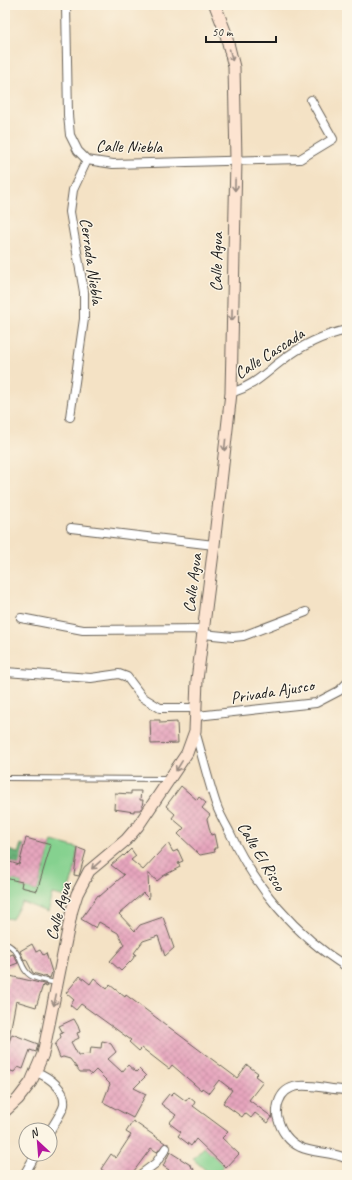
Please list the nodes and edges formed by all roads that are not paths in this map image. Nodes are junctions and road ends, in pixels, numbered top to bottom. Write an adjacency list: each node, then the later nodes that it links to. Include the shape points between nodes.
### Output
1 (66, 5): 4 (street, Calle Niebla, via 70,135 78,151)
2 (215, 5): 5 (street, Calle Agua, one-way to 5, via 234,67)
3 (311, 100): 5 (street, Calle Niebla, via 333,138 300,159)
4 (87, 160): 5 (street, Calle Niebla, via 113,164); 8 (street, Cerrada Niebla, via 73,190 70,212 84,292 84,319)
5 (236, 160): 7 (street, Calle Agua, one-way to 7)
6 (347, 330): 7 (street, Calle Cascada, via 310,343 280,361 257,382)
7 (230, 393): 10 (street, Calle Agua, one-way to 10)
8 (70, 416)
9 (71, 528): 10 (street)
10 (214, 545): 13 (street, Calle Agua)
11 (306, 612): 13 (street, via 243,636)
12 (21, 618): 13 (street, via 83,630)
13 (203, 632): 16 (street, Calle Agua, via 197,680)
14 (5, 672): 16 (street, Privada Ajusco, via 91,678 119,674 127,676 142,697 160,708)
15 (347, 683): 16 (street, Privada Ajusco, via 339,691 316,703)
16 (197, 712): 17 (street, Calle Agua)
17 (195, 730): 19 (street, Calle Agua, one-way to 19, via 187,753); 21 (street, Calle El Risco, via 216,805 240,854 269,898 297,929 330,957)
18 (5, 778): 19 (lane)
19 (170, 780): 22 (street, Calle Agua, one-way to 22, via 126,840 92,868 83,880 72,910)
20 (5, 942): 22 (lane, via 16,950 25,970 32,977)
21 (347, 967)
22 (58, 984): 23 (street, Calle Agua, one-way to 23, via 43,1054)
23 (36, 1072): 25 (street, Calle Agua, via 25,1091); 26 (street, via 56,1085 63,1096 64,1105)
24 (347, 1090): 28 (street, via 297,1085 281,1095 277,1105 277,1118 289,1140 300,1147)
25 (5, 1111)
26 (55, 1122)
27 (166, 1148): 31 (street, via 156,1163)
28 (347, 1159)
29 (31, 1162): 30 (street)
30 (24, 1175)
31 (140, 1175)

